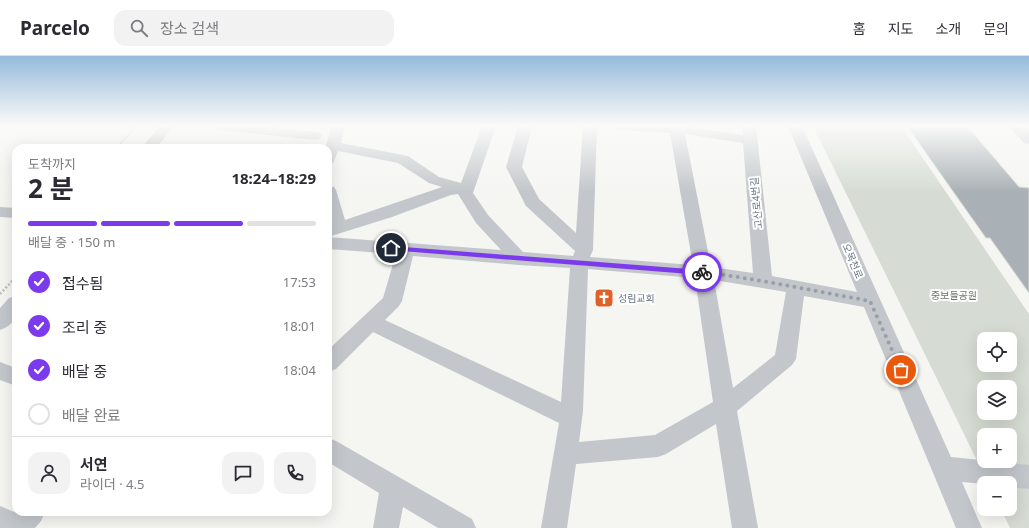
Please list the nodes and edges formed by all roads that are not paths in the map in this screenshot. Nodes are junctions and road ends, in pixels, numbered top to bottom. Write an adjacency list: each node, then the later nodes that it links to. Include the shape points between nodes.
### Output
1 (481, 148): 8 (street)
2 (519, 148): 15 (street, via 514,167 532,202)
3 (588, 148): 15 (street)
4 (680, 148): 17 (street)
5 (750, 148): 18 (street, 고산로4번길)
6 (804, 148): 20 (street, 오목천로)
7 (332, 153): 8 (street, via 403,159 434,180)
8 (466, 189): 12 (street, via 449,190); 16 (street, via 464,193 482,219)
9 (0, 212): 10 (street)
10 (12, 213)
11 (332, 217): 12 (street)
12 (334, 230)
13 (332, 243): 14 (street)
14 (406, 250): 16 (street); 23 (street, via 392,301)
15 (581, 256): 16 (street); 17 (street); 26 (street)
16 (519, 259)
17 (703, 272): 18 (street); 25 (street)
18 (763, 280): 19 (street)
19 (796, 288): 20 (street); 25 (street, via 785,359)
20 (870, 301): 29 (street, 오목천로)
21 (12, 308): 22 (street)
22 (0, 322)
23 (370, 322): 24 (street); 26 (street)
24 (332, 359)
25 (725, 406): 28 (street, via 658,446); 38 (street)
26 (570, 417): 28 (street)
27 (332, 451): 31 (street)
28 (565, 454): 37 (street)
29 (943, 468): 30 (street); 39 (street, 오목천로)
30 (1029, 477)
31 (393, 487): 35 (street); 36 (street)
32 (28, 516): 34 (street)
33 (0, 519): 34 (street)
34 (17, 528)
35 (386, 528)
36 (463, 528)
37 (554, 528)
38 (745, 528)
39 (969, 528)

